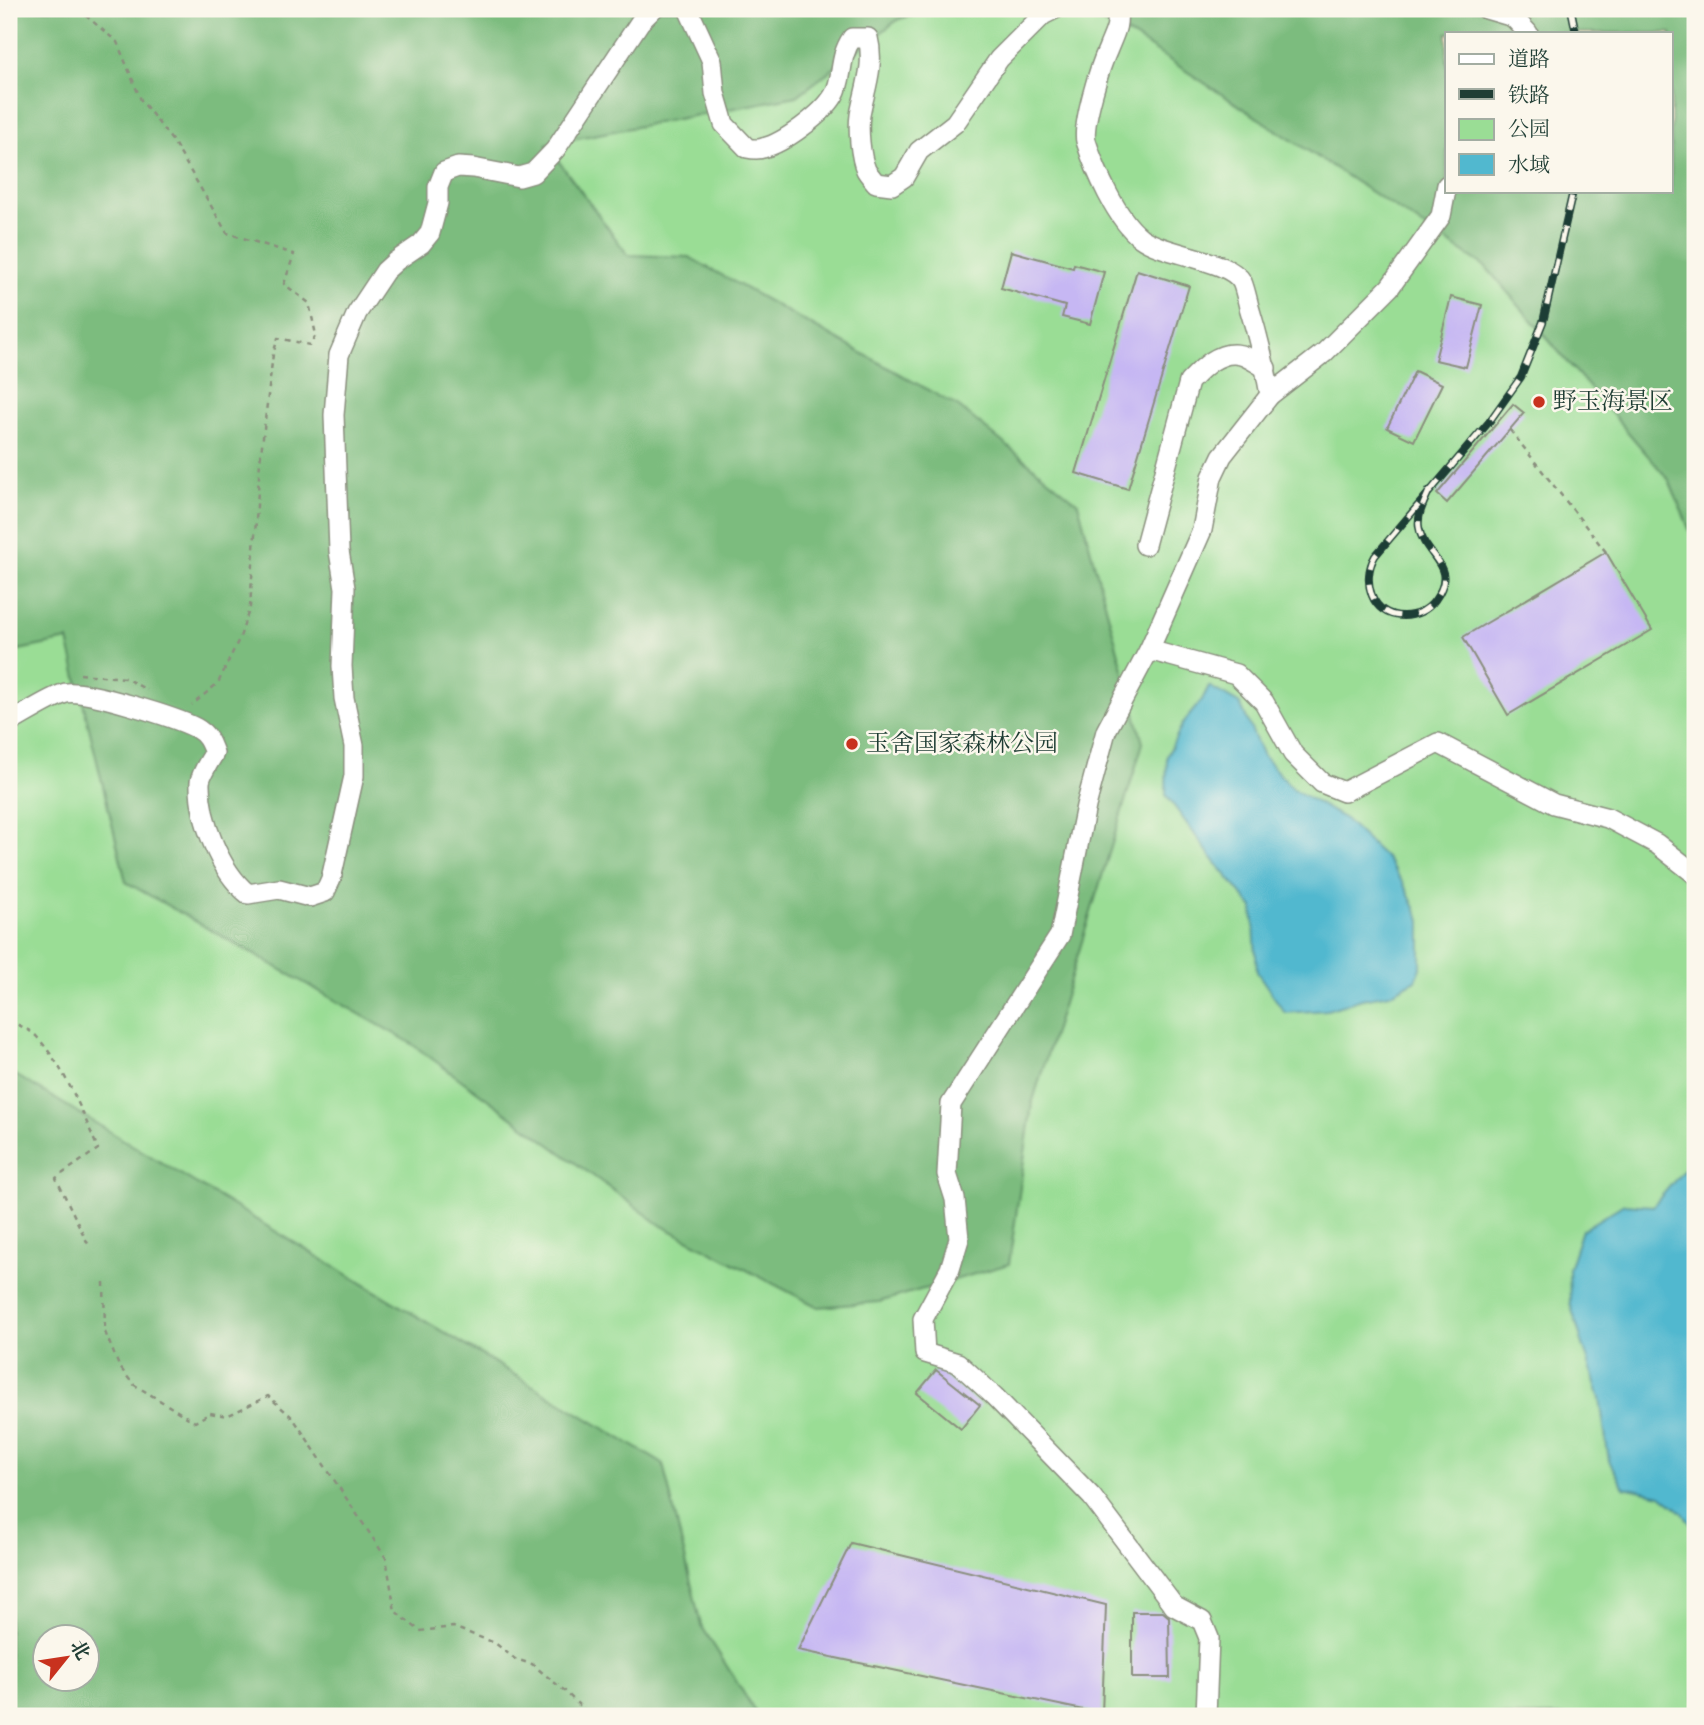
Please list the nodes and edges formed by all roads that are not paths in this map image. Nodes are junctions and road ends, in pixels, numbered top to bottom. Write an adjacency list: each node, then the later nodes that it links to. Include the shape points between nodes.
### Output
1 (653, 9): 12 (street, via 555,150 533,173 519,177 458,167 443,172 430,233 385,271 345,341 334,415 339,551 345,588 342,666 354,776 325,892 310,897 279,888 248,894 235,884 206,828 200,780 214,753 209,738 198,729 81,692 66,693)
2 (688, 9): 3 (street, via 712,61 724,124 747,148 762,149 776,143 825,106 835,94 844,50 852,38 868,38 872,53 860,117 862,154 876,183 892,185 904,177 919,151 955,123 999,59 1043,15)
3 (1055, 9)
4 (1117, 9): 8 (street, via 1116,34 1085,123 1085,138 1097,170 1120,214 1140,238 1168,252 1228,270 1241,280)
5 (1486, 9): 6 (street, via 1513,17)
6 (1527, 32)
7 (1446, 192): 9 (street, via 1441,216 1390,287 1324,353)
8 (1266, 368): 9 (street); 10 (street, via 1239,354 1220,357 1203,366 1189,382)
9 (1270, 395): 11 (street, via 1222,456 1212,477 1202,530)
10 (1145, 545)
11 (1149, 650): 13 (street, via 1236,674 1264,702 1293,754 1322,783 1344,792 1438,743 1554,804 1608,818 1657,844); 14 (street, via 1106,731 1060,935 951,1104 947,1174 959,1239 950,1269 923,1319 925,1353 958,1363 994,1396 1092,1497 1174,1606 1202,1621 1209,1638)
12 (9, 723)
13 (1695, 874)
14 (1206, 1716)

